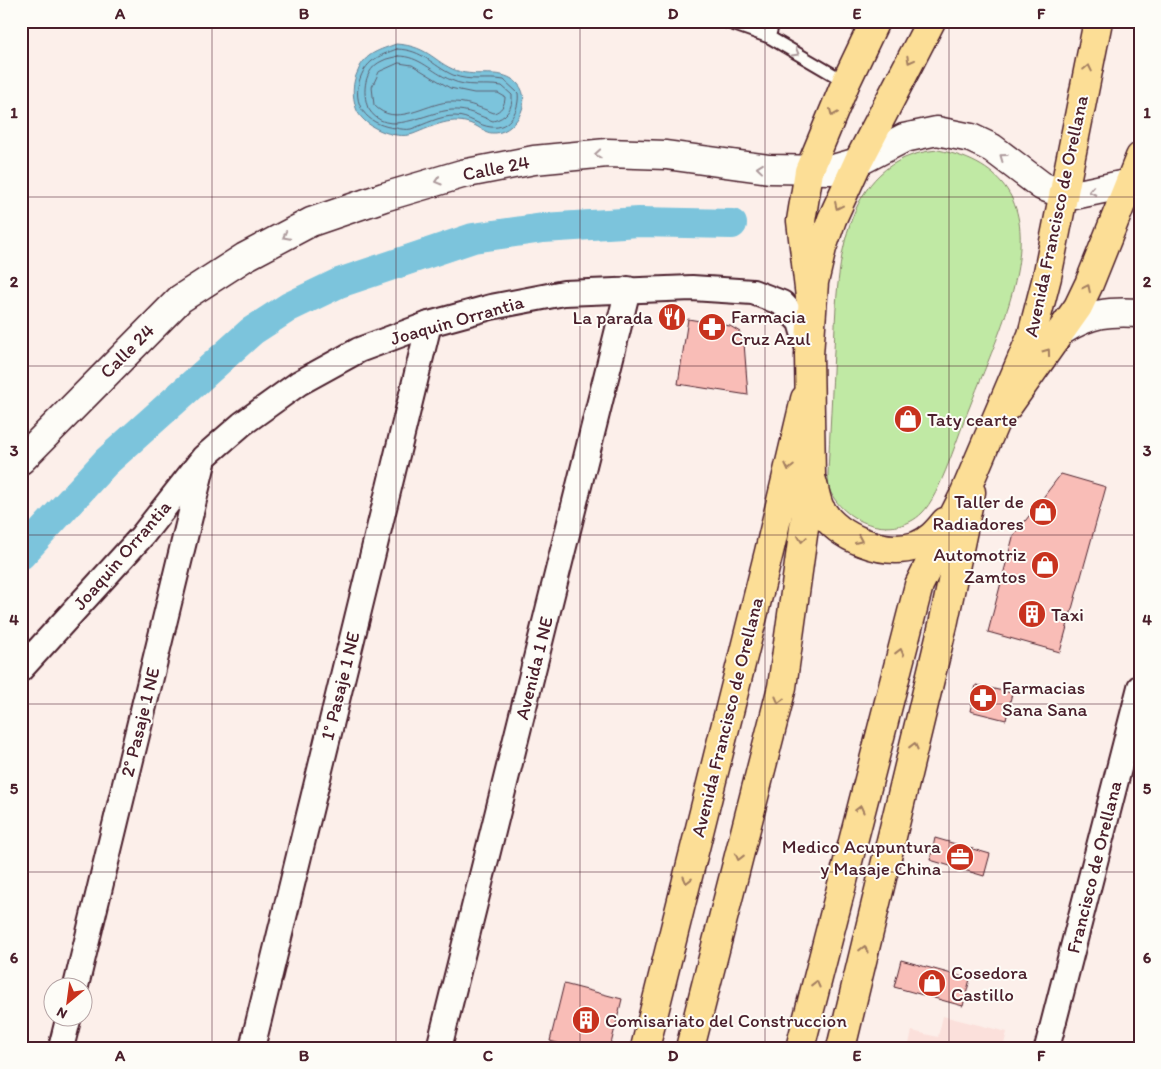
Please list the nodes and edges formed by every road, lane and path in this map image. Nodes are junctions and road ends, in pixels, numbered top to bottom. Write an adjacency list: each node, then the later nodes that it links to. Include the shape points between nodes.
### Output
1 (724, 21): 6 (lane)
2 (774, 21): 6 (lane)
3 (874, 21): 7 (main road, Avenida Francisco de Orellana)
4 (930, 21): 9 (main road, Avenida Francisco de Orellana, one-way to 9)
5 (1098, 21): 12 (main road, Avenida Francisco de Orellana, one-way to 5)
6 (768, 37): 7 (lane, one-way to 7)
7 (846, 82): 10 (main road, Avenida Francisco de Orellana, one-way to 10)
8 (1140, 157): 11 (main road, Avenida Francisco de Orellana)
9 (858, 162): 10 (street, Calle 24); 12 (street, Calle 24, one-way to 9, via 992,148 971,138 937,131 904,138); 14 (main road, Avenida Francisco de Orellana, one-way to 14, via 822,248)
10 (808, 172): 14 (main road, Avenida Francisco de Orellana, via 801,221); 22 (street, Calle 24, one-way to 22, via 666,155 607,153 534,160 462,174 311,222 245,257 180,299)
11 (1135, 182): 12 (street, one-way to 12, via 1074,195); 17 (main road, Avenida Francisco de Orellana, one-way to 11, via 1090,284)
12 (1053, 190): 20 (main road, Avenida Francisco de Orellana, via 1032,335)
13 (628, 289): 16 (street, Joaquin Orrantia, via 564,293); 18 (street, Joaquin Orrantia, via 732,290 770,297 790,310 800,322); 32 (street, Avenida 1 NE)
14 (812, 308): 18 (main road, Avenida Francisco de Orellana)
15 (1140, 313): 17 (street, via 1111,311 1081,319)
16 (429, 324): 21 (street, Joaquin Orrantia, via 359,350 299,383 242,424); 31 (street, 1° Pasaje 1 NE)
17 (1063, 330): 20 (main road, Avenida Francisco de Orellana, one-way to 17)
18 (809, 355): 19 (main road, Avenida Francisco de Orellana)
19 (808, 386): 24 (main road, Avenida Francisco de Orellana); 33 (main road, Avenida Francisco de Orellana, one-way to 33)
20 (990, 435): 23 (main road, Avenida Francisco de Orellana)
21 (204, 457): 26 (street, Joaquin Orrantia, via 142,536); 28 (street, 2° Pasaje 1 NE)
22 (21, 460)
23 (976, 468): 25 (main road, Avenida Francisco de Orellana); 36 (main road, Avenida Francisco de Orellana, one-way to 23, via 943,625)
24 (811, 477): 25 (main road, one-way to 25, via 820,508 830,522 861,542 878,546 917,546 933,537); 34 (main road, Avenida Francisco de Orellana, one-way to 34, via 782,687)
25 (963, 497): 35 (main road, Avenida Francisco de Orellana, one-way to 25, via 908,621 919,584)
26 (21, 669)
27 (1140, 687): 37 (street, Francisco de Orellana)
28 (78, 976)
29 (66, 1026): 30 (street)
30 (61, 1048)
31 (252, 1048)
32 (440, 1048)
33 (645, 1048)
34 (690, 1048)
35 (800, 1048)
36 (841, 1048)
37 (1047, 1048)

